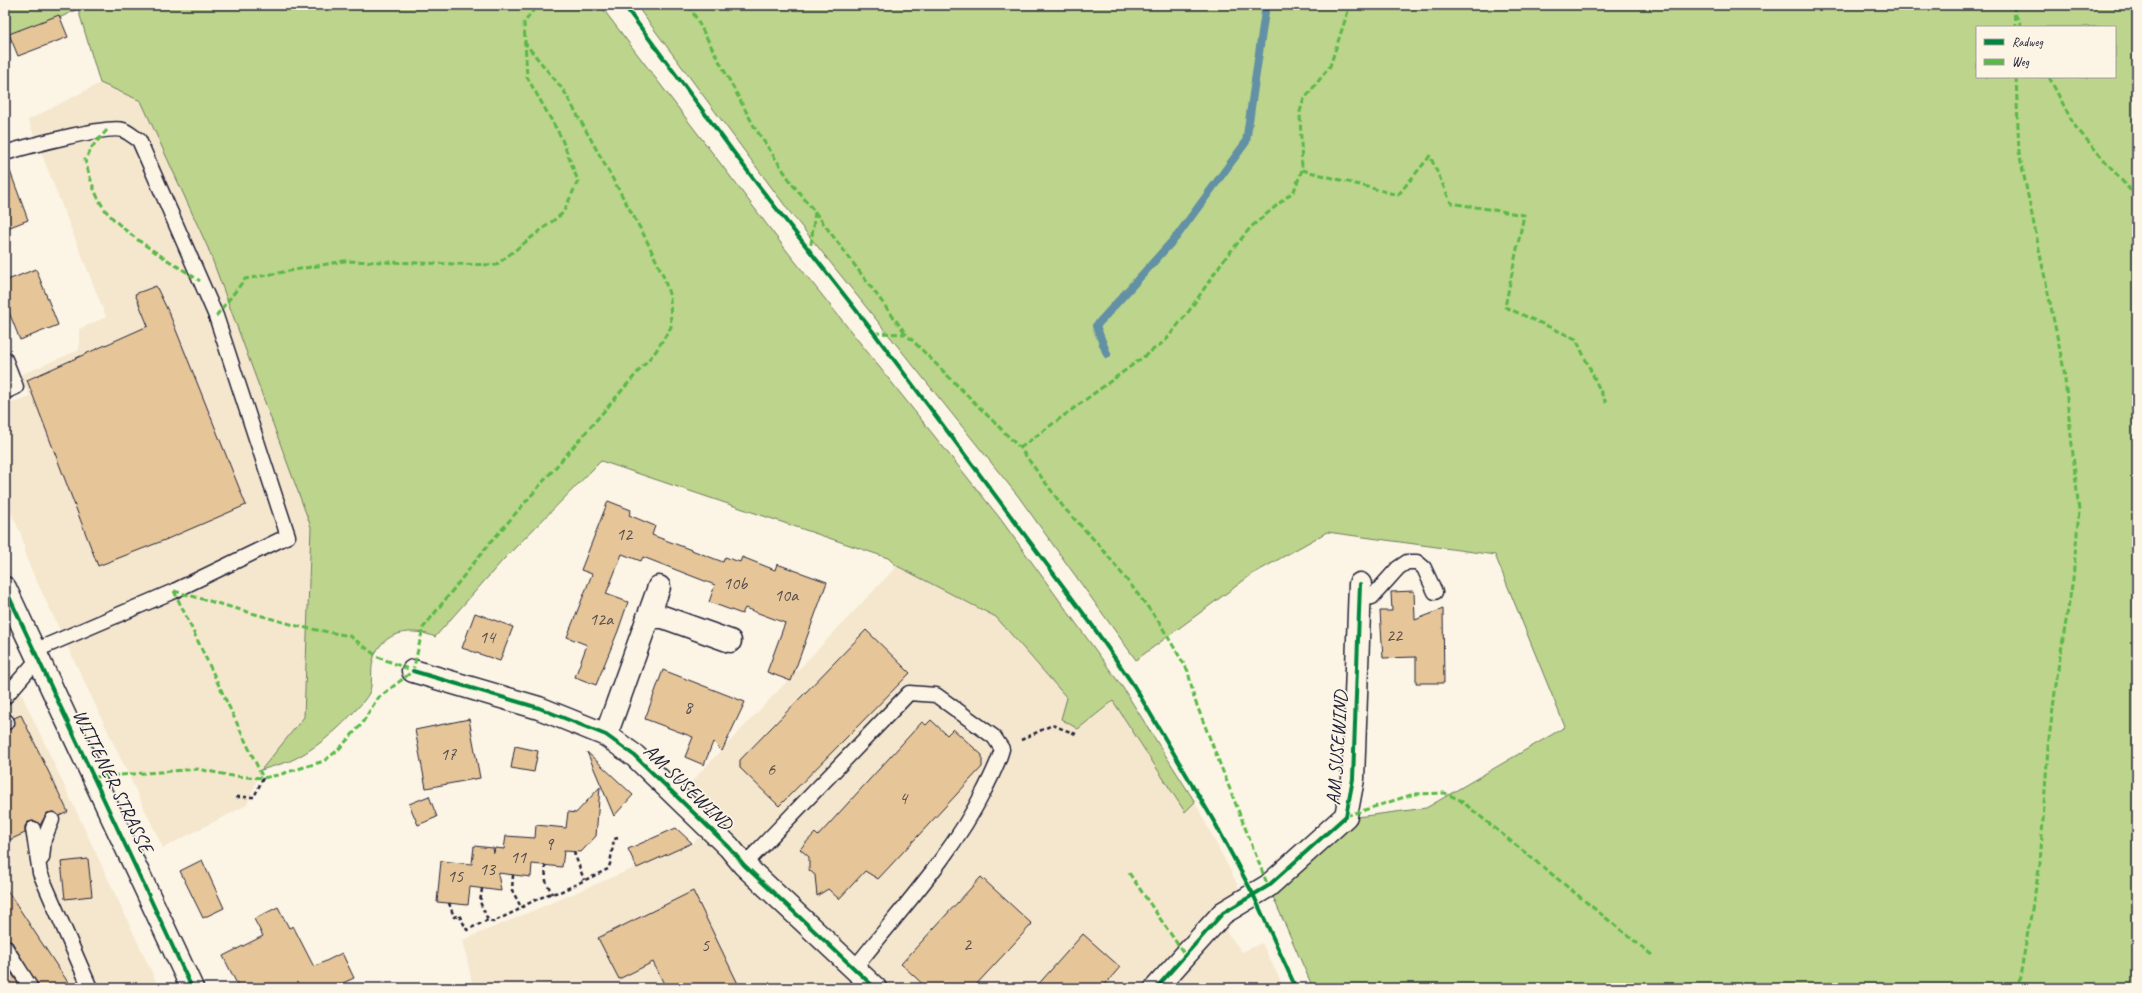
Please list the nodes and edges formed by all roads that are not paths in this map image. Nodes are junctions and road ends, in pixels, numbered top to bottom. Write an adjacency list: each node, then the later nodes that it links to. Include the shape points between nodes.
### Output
1 (5, 153): 10 (lane, via 107,130 123,130 139,140 216,316 288,536)
2 (5, 359): 3 (lane, via 16,387)
3 (5, 392)
4 (658, 587): 8 (street)
5 (5, 588): 10 (street, WITTENER STRASSE)
6 (1360, 591): 7 (lane, via 1372,597 1398,568 1407,562 1417,562 1424,568); 24 (street, AM SUSEWIND, via 1354,779 1346,816 1268,886 1223,913)
7 (1435, 592)
8 (648, 617): 9 (street, via 663,617); 13 (street)
9 (730, 641)
10 (36, 655): 12 (lane); 22 (street, WITTENER STRASSE)
11 (413, 672): 13 (street, AM SUSEWIND, via 539,708)
12 (5, 697)
13 (606, 735): 16 (street, AM SUSEWIND, via 635,756 729,846)
14 (52, 820): 17 (lane, via 44,839)
15 (33, 829): 17 (lane)
16 (744, 865): 19 (street, AM SUSEWIND); 19 (lane, via 909,693 936,695 994,737 1002,749 999,761 977,804 946,854)
17 (40, 874): 21 (lane)
18 (5, 947): 20 (lane)
19 (854, 968): 23 (street, AM SUSEWIND)
20 (31, 988)
21 (90, 988)
22 (192, 988)
23 (875, 988)
24 (1156, 988)

